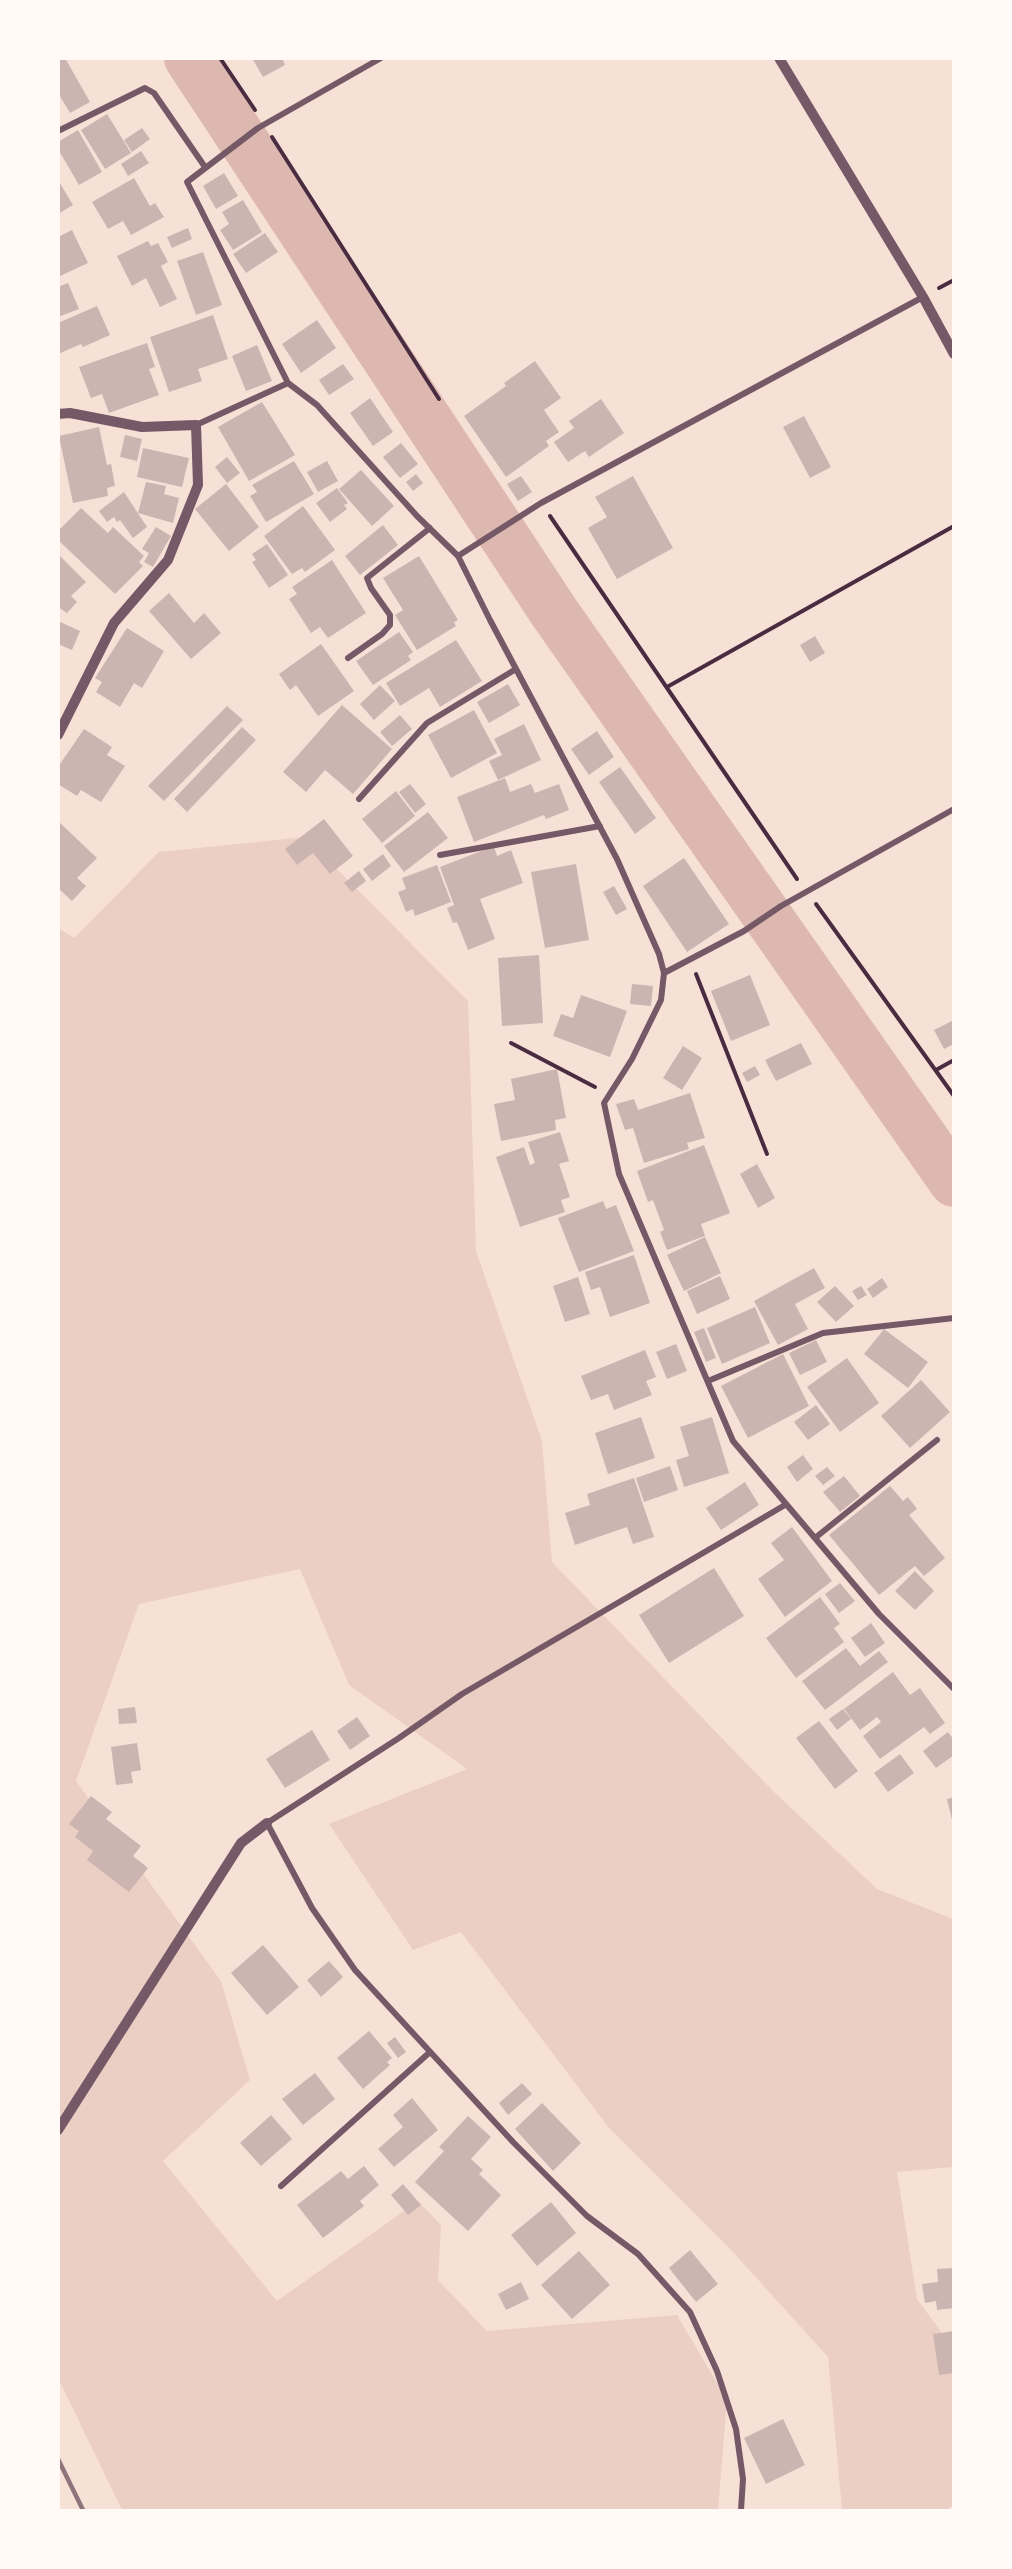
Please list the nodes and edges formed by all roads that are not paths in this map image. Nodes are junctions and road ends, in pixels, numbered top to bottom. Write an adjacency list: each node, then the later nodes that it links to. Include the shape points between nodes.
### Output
1 (381, 58): 4 (street, via 261,126)
2 (779, 58): 5 (street)
3 (58, 131): 4 (street, via 146,88 154,93)
4 (206, 167): 7 (street, via 187,182)
5 (923, 297): 6 (street); 11 (street, via 541,502)
6 (954, 354)
7 (288, 383): 9 (street); 10 (street, via 316,405)
8 (58, 414): 9 (street, via 142,427)
9 (196, 425): 14 (street, via 198,485 168,560 114,623)
10 (430, 528): 11 (street); 12 (street, via 368,578 390,615 390,625)
11 (458, 556): 13 (street)
12 (348, 657)
13 (516, 669): 15 (street, via 427,723); 17 (street)
14 (58, 735)
15 (359, 799)
16 (954, 809): 19 (street)
17 (600, 826): 18 (street); 19 (street, via 659,954)
18 (440, 855)
19 (664, 973): 21 (street, via 661,1000 632,1059 604,1103 619,1174)
20 (954, 1318): 21 (street, via 824,1333)
21 (708, 1381): 23 (street, via 733,1441)
22 (937, 1440): 24 (street)
23 (785, 1505): 24 (street); 26 (street, via 462,1694)
24 (814, 1538): 25 (street, via 879,1614)
25 (954, 1689)
26 (267, 1823): 27 (street, via 312,1908 355,1970); 28 (street, via 241,1843)
27 (430, 2052): 29 (street); 30 (street, via 587,2217 638,2254 690,2312 717,2372 736,2429 743,2479)
28 (58, 2130)
29 (281, 2186)
30 (741, 2511)

